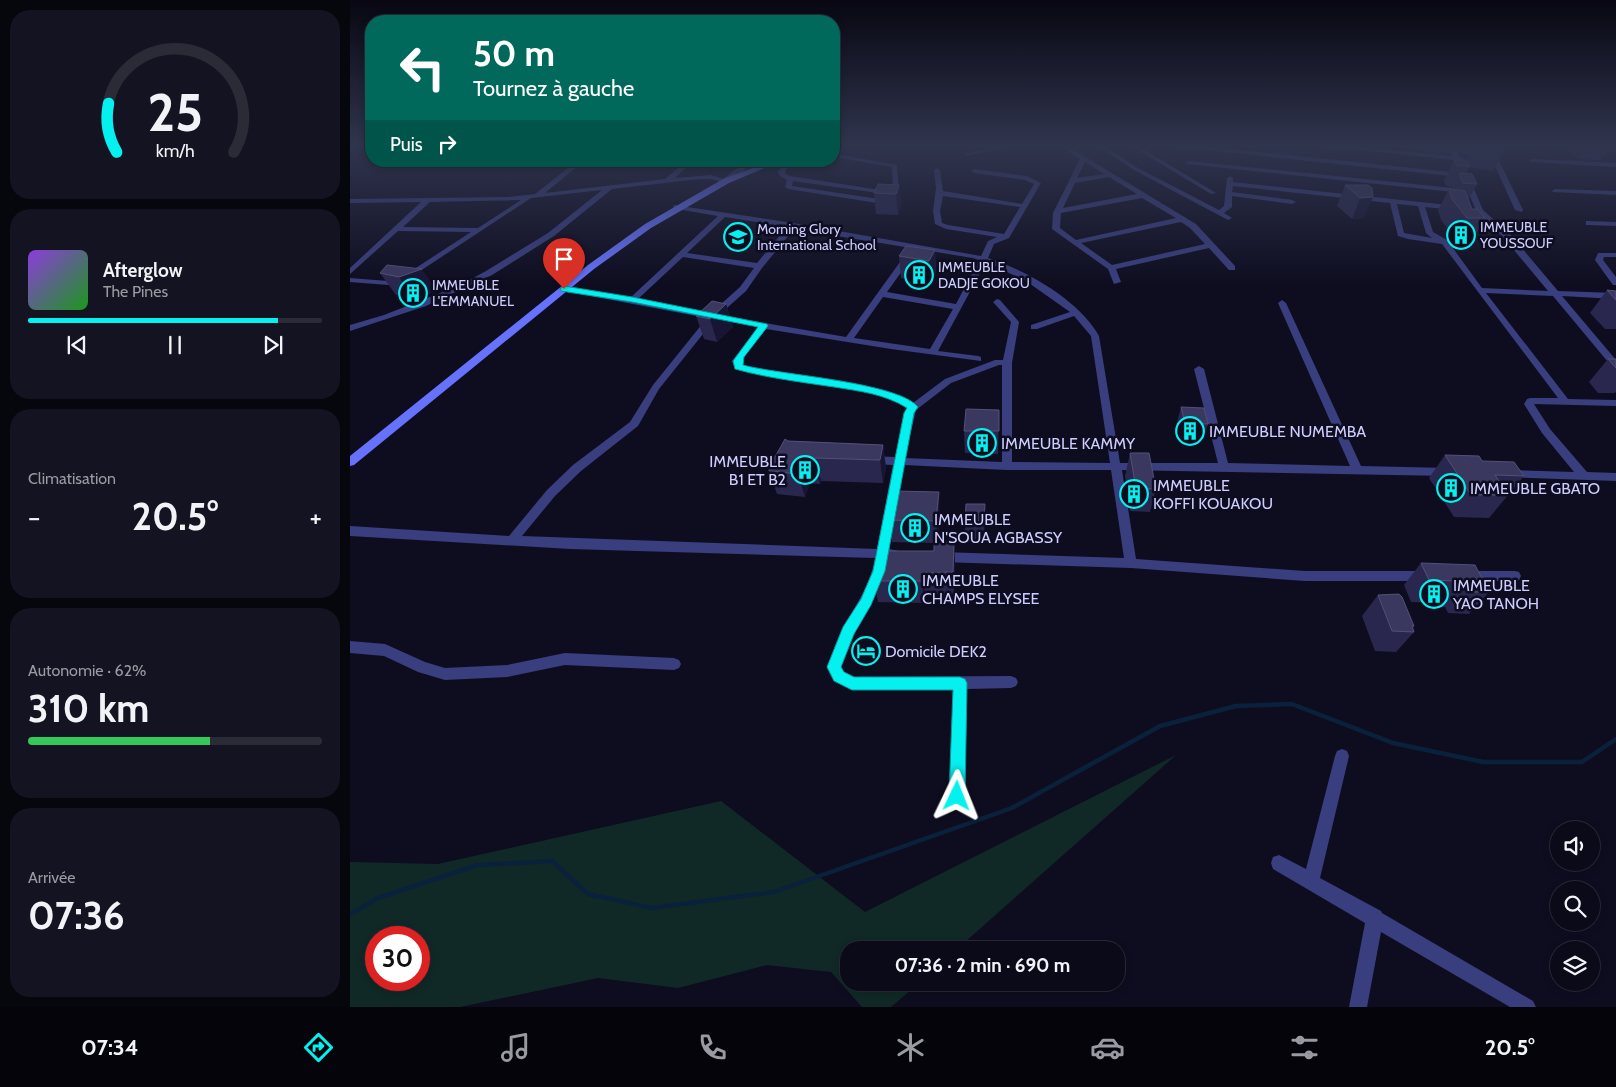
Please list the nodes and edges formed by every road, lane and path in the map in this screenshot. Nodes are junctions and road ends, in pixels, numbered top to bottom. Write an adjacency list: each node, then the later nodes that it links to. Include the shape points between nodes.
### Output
1 (540, 191): 23 (street)
2 (568, 191): 23 (street)
3 (605, 191): 63 (street, via 542,242)
4 (706, 191): 31 (main road)
5 (814, 191): 6 (street, via 893,203 898,201)
6 (897, 191)
7 (1033, 191): 32 (street)
8 (1069, 191): 36 (street)
9 (1137, 191): 24 (street)
10 (1177, 191): 38 (street)
11 (1209, 191): 20 (street)
12 (1230, 191): 22 (street)
13 (1295, 191): 25 (street)
14 (1331, 191): 25 (street)
15 (1461, 191): 18 (street)
16 (1510, 191): 35 (street)
17 (1555, 191): 21 (street)
18 (1471, 192): 37 (street)
19 (940, 193): 32 (street); 47 (street, via 936,205 939,224)
20 (1213, 193)
21 (1616, 193)
22 (1230, 194): 28 (street); 38 (street, via 1228,207)
23 (534, 195): 26 (street, via 506,199); 46 (street)
24 (1144, 195): 36 (street); 41 (street)
25 (1332, 195): 29 (street)
26 (428, 200): 27 (street); 45 (street)
27 (350, 201)
28 (1292, 202)
29 (1393, 202): 30 (street); 48 (street, via 1403,235)
30 (1421, 205): 33 (street); 48 (street, via 1430,233)
31 (677, 206): 39 (street); 64 (main road)
32 (1024, 206): 47 (street)
33 (1461, 209)
34 (1470, 210): 37 (street)
35 (1519, 210)
36 (1059, 211): 49 (street, via 1056,229)
37 (1480, 211): 66 (street, via 1507,236)
38 (1219, 213): 40 (street)
39 (724, 215): 44 (street); 52 (street)
40 (1228, 218)
41 (1183, 220): 49 (street); 50 (street)
42 (1589, 223): 43 (street)
43 (1616, 224)
44 (793, 226): 51 (street); 55 (street)
45 (396, 229): 46 (street); 58 (street)
46 (478, 230): 62 (street)
47 (1006, 236): 54 (street, via 991,243)
48 (1441, 241): 65 (street, via 1446,243)
49 (1076, 242): 56 (street)
50 (1210, 245): 56 (street); 57 (street)
51 (917, 246): 54 (street); 67 (street)
52 (680, 254): 55 (street); 69 (street)
53 (1616, 255): 61 (street, via 1602,254 1599,260)
54 (984, 259): 72 (street); 73 (street, via 1020,273)
55 (759, 266): 74 (street, via 743,289)
56 (1111, 268): 60 (street)
57 (1232, 268)
58 (350, 272)
59 (350, 280): 62 (street)
60 (1117, 282)
61 (1616, 283)
62 (398, 284): 63 (street)
63 (463, 288): 77 (street, via 409,310)
64 (564, 289): 69 (street); 89 (main road)
65 (1480, 290): 66 (street); 84 (street)
66 (1554, 293): 68 (street); 82 (street)
67 (881, 294): 72 (street); 78 (street)
68 (1616, 296)
69 (632, 299): 74 (street)
70 (997, 302): 81 (street, via 1016,322)
71 (1282, 303): 93 (street)
72 (958, 307): 79 (street)
73 (1076, 313): 76 (street); 91 (street, via 1096,336)
74 (714, 315): 75 (street); 99 (street, via 647,401 634,424 577,468)
75 (764, 326): 78 (street); 86 (street, via 740,356 738,367 868,389)
76 (1034, 327)
77 (350, 328)
78 (848, 340): 79 (street)
79 (933, 352): 80 (street)
80 (978, 358)
81 (1007, 363): 86 (street, via 998,362 948,380); 90 (street)
82 (1616, 366)
83 (1199, 368): 92 (street)
84 (1565, 401): 85 (street); 96 (street, via 1534,400 1529,404 1546,431)
85 (1616, 402)
86 (913, 407): 88 (street)
87 (861, 460): 88 (street)
88 (898, 461): 90 (street); 100 (street)
89 (350, 462)
90 (1007, 466): 91 (street)
91 (1116, 466): 92 (street); 103 (street)
92 (1224, 467): 93 (street)
93 (1357, 470): 94 (street)
94 (1455, 472)
95 (1495, 474): 96 (street)
96 (1584, 476): 97 (street)
97 (1616, 477)
98 (350, 531): 99 (street)
99 (511, 541): 100 (street)
100 (884, 554): 101 (street); 110 (street, via 867,601 836,658 834,667 839,676 852,683)
101 (912, 555)
102 (930, 556): 103 (street)
103 (1130, 562): 104 (street, via 1305,576)
104 (1435, 576)
105 (1453, 576): 106 (street)
106 (1515, 576)
107 (350, 647): 108 (street, via 385,650 445,674 507,671 565,659)
108 (674, 664)
109 (1011, 682): 110 (street)
110 (960, 683): 112 (street)
111 (1342, 756): 114 (street)
112 (957, 796)
113 (1279, 863): 114 (street)
114 (1311, 882): 115 (street)
115 (1375, 917): 116 (street); 117 (street)
116 (1358, 1007)
117 (1527, 1007)

